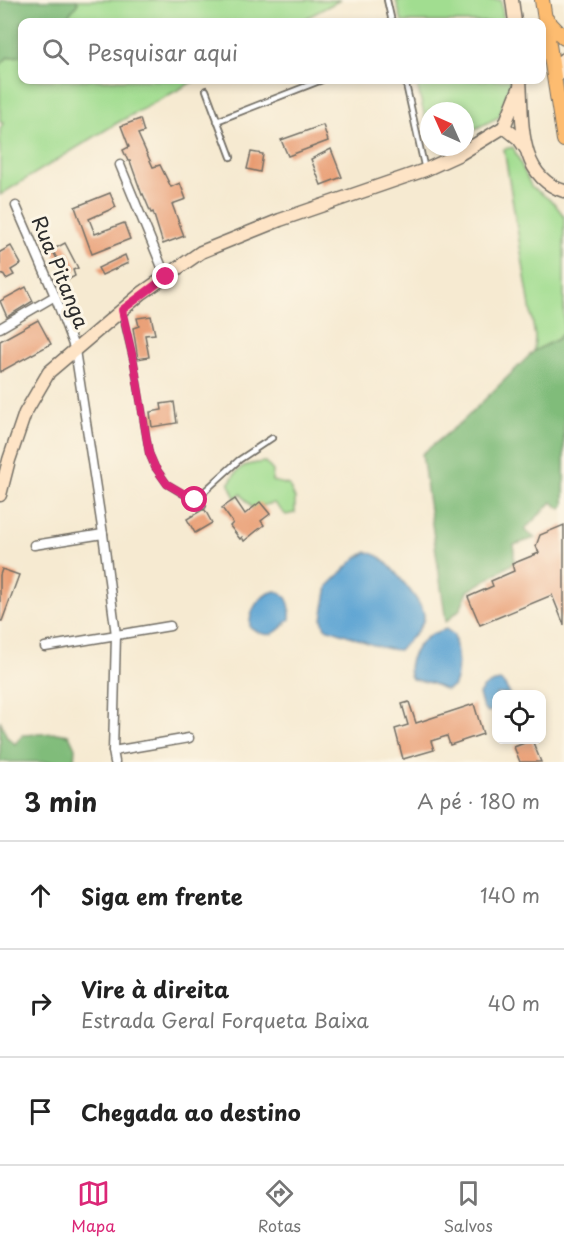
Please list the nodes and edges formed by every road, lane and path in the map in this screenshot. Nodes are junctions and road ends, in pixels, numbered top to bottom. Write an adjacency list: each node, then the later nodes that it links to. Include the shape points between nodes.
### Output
1 (387, 0): 4 (lane)
2 (512, 0): 5 (street)
3 (542, 0): 6 (main road)
4 (391, 18)
5 (514, 18)
6 (545, 18)
7 (546, 19): 9 (main road)
8 (546, 22): 11 (main road)
9 (564, 38)
10 (564, 59): 11 (street, via 555,66)
11 (559, 73): 19 (main road)
12 (312, 84): 17 (lane)
13 (406, 84): 23 (lane)
14 (519, 84): 18 (street)
15 (520, 84): 20 (street)
16 (206, 90): 17 (lane)
17 (218, 121): 21 (lane)
18 (504, 128): 20 (street); 23 (street)
19 (564, 135)
20 (526, 149): 24 (street, via 529,162 540,177)
21 (231, 157)
22 (120, 165): 26 (street)
23 (425, 170): 26 (street, via 201,252)
24 (564, 191)
25 (16, 206): 27 (street, Rua Pitanga)
26 (166, 277): 28 (street)
27 (55, 296): 29 (street); 30 (street, Rua Pitanga)
28 (122, 310): 30 (street); 33 (lane, via 149,453 167,484)
29 (0, 328)
30 (75, 350): 32 (street, via 49,372 25,413); 35 (street, Rua Pitanga)
31 (272, 438): 33 (lane, via 238,460)
32 (0, 495)
33 (195, 500): 34 (lane)
34 (203, 506)
35 (103, 534): 36 (street); 38 (street, Rua Pitanga)
36 (34, 546)
37 (170, 626): 38 (street)
38 (116, 635): 39 (street); 41 (street, Rua Pitanga)
39 (45, 647)
40 (189, 738): 41 (street)
41 (113, 751): 42 (street, Rua Pitanga)
42 (116, 762)

